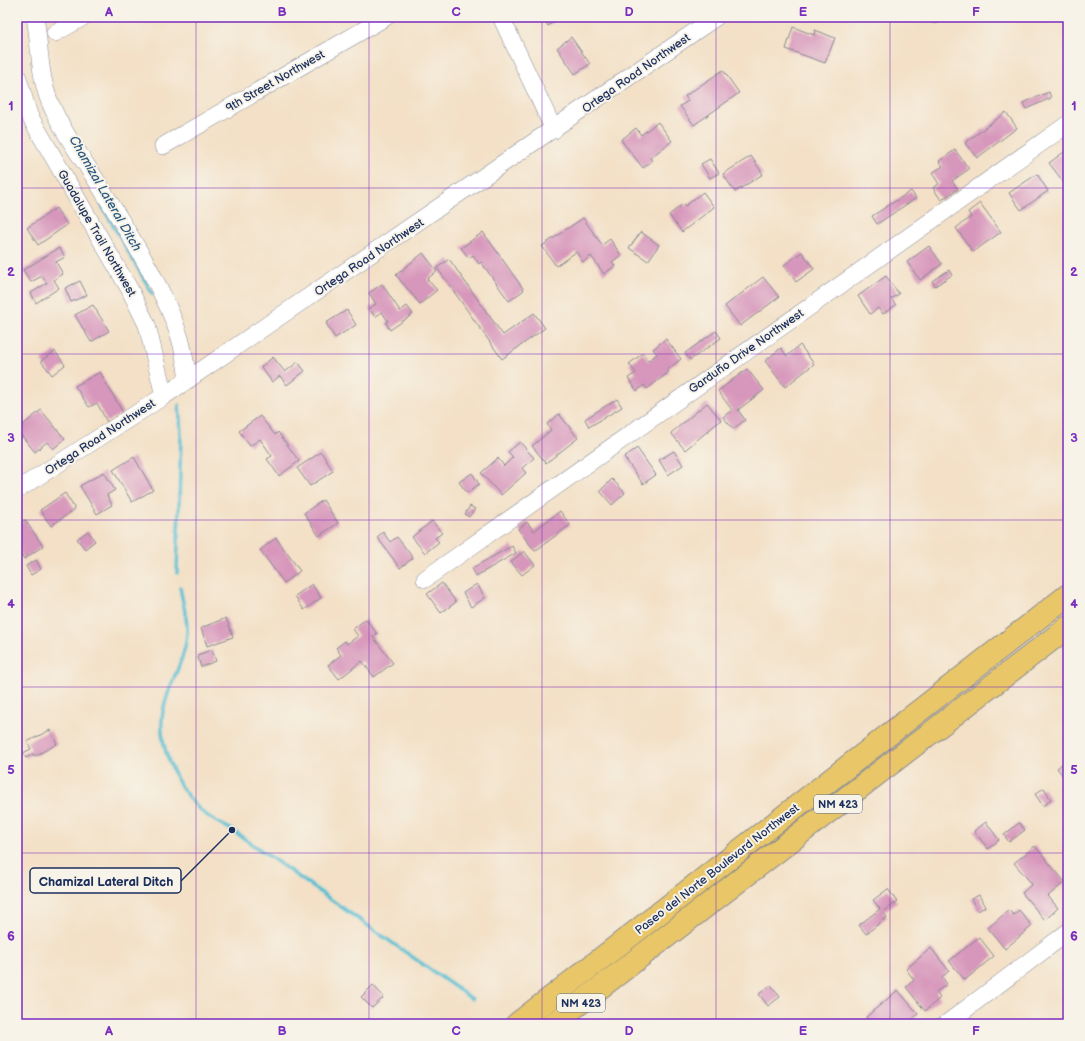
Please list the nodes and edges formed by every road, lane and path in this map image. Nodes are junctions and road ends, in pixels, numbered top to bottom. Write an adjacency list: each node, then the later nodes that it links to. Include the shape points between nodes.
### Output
1 (35, 17): 11 (street, via 43,82 58,122 99,184 156,283 180,339)
2 (83, 17): 6 (street)
3 (386, 17): 10 (street, 9th Street Northwest)
4 (501, 17): 9 (street)
5 (714, 18): 9 (street, Ortega Road Northwest)
6 (55, 33)
7 (17, 75): 12 (street, Guadalupe Trail Northwest, via 29,115 130,290 147,325)
8 (1068, 124): 14 (street, Garduño Drive Northwest)
9 (554, 130): 11 (street, Ortega Road Northwest)
10 (163, 146)
11 (188, 380): 12 (street, Ortega Road Northwest)
12 (164, 396): 13 (street, Ortega Road Northwest)
13 (17, 490)
14 (425, 579)
15 (1068, 595): 18 (highway, Paseo del Norte Boulevard Northwest / NM 423)
16 (1068, 627): 19 (highway, Paseo del Norte Boulevard Northwest / NM 423)
17 (1068, 932): 20 (street)
18 (517, 1024)
19 (553, 1024)
20 (946, 1024)

